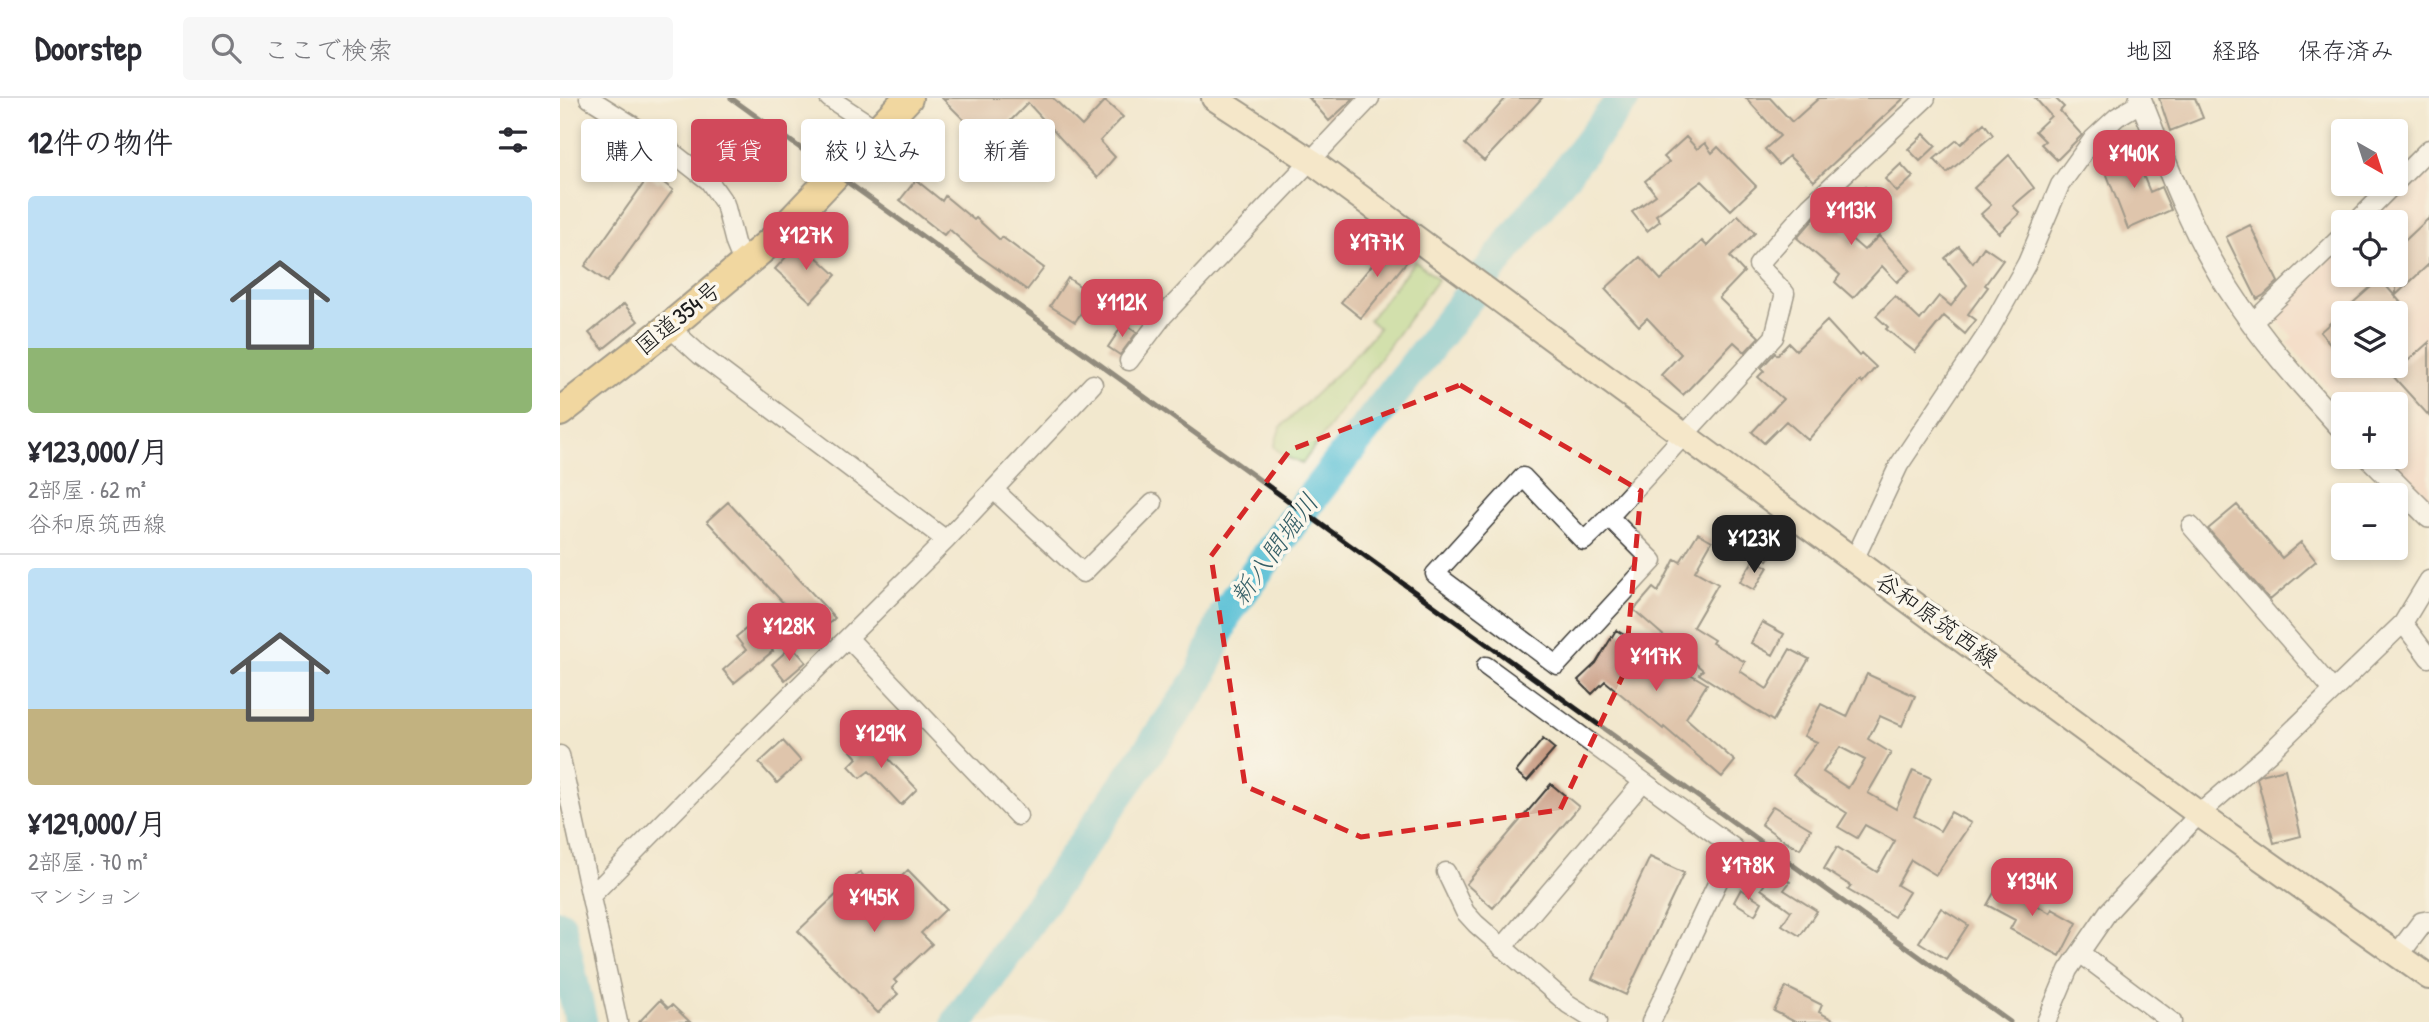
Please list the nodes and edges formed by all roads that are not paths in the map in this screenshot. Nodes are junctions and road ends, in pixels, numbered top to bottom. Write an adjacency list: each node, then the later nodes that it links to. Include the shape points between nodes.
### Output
1 (589, 98): 17 (street, via 709,180 725,204)
2 (830, 98): 8 (street)
3 (908, 98): 9 (highway, 国道354号)
4 (1214, 98): 11 (main road, 谷和原筑西線)
5 (1370, 98): 11 (street)
6 (1926, 98): 24 (street, via 1810,206 1758,265 1785,293 1774,337)
7 (2141, 100): 18 (street, via 2200,239); 32 (street, via 2093,138 2060,185 2027,263 1989,331 1899,465)
8 (862, 119)
9 (888, 119)
10 (2429, 149): 12 (street)
11 (1311, 161): 20 (street, via 1163,316); 24 (main road, 谷和原筑西線)
12 (2408, 170)
13 (830, 182): 17 (highway, 国道354号)
14 (2382, 196): 15 (street)
15 (2368, 210)
16 (2331, 247): 18 (street)
17 (744, 265): 19 (highway, 国道354号)
18 (2252, 323): 23 (street)
19 (669, 327): 22 (highway, 国道354号); 31 (street)
20 (1129, 361)
21 (1093, 384): 26 (street)
22 (560, 412)
23 (2331, 416)
24 (1685, 435): 28 (street); 32 (main road, 谷和原筑西線)
25 (2380, 469): 29 (street)
26 (994, 490): 27 (street, via 1083,573); 31 (street)
27 (1153, 503)
28 (1609, 517): 28 (street, via 1653,561 1557,665 1435,574 1523,477 1584,541)
29 (2429, 517)
30 (2191, 526): 38 (street)
31 (946, 540): 35 (street)
32 (1854, 560): 41 (main road, 谷和原筑西線)
33 (2429, 580): 34 (street)
34 (2403, 622): 36 (street); 38 (street)
35 (848, 638): 42 (street); 44 (street)
36 (2429, 658)
37 (1486, 666): 40 (street)
38 (2333, 690): 41 (street)
39 (560, 755): 44 (street)
40 (1643, 782): 46 (street); 52 (street, via 1734,848)
41 (2199, 814): 47 (street, via 2108,912); 48 (main road, 谷和原筑西線)
42 (1018, 816)
43 (1446, 872): 46 (street, via 1465,912)
44 (592, 896): 50 (street)
45 (2429, 922): 48 (street, via 2422,923)
46 (1502, 948): 51 (street, via 1568,1004)
47 (2080, 953): 53 (street); 54 (street)
48 (2397, 956): 49 (main road, 谷和原筑西線)
49 (2429, 977)
50 (618, 1022)
51 (1597, 1022)
52 (1651, 1022)
53 (2046, 1022)
54 (2172, 1022)

